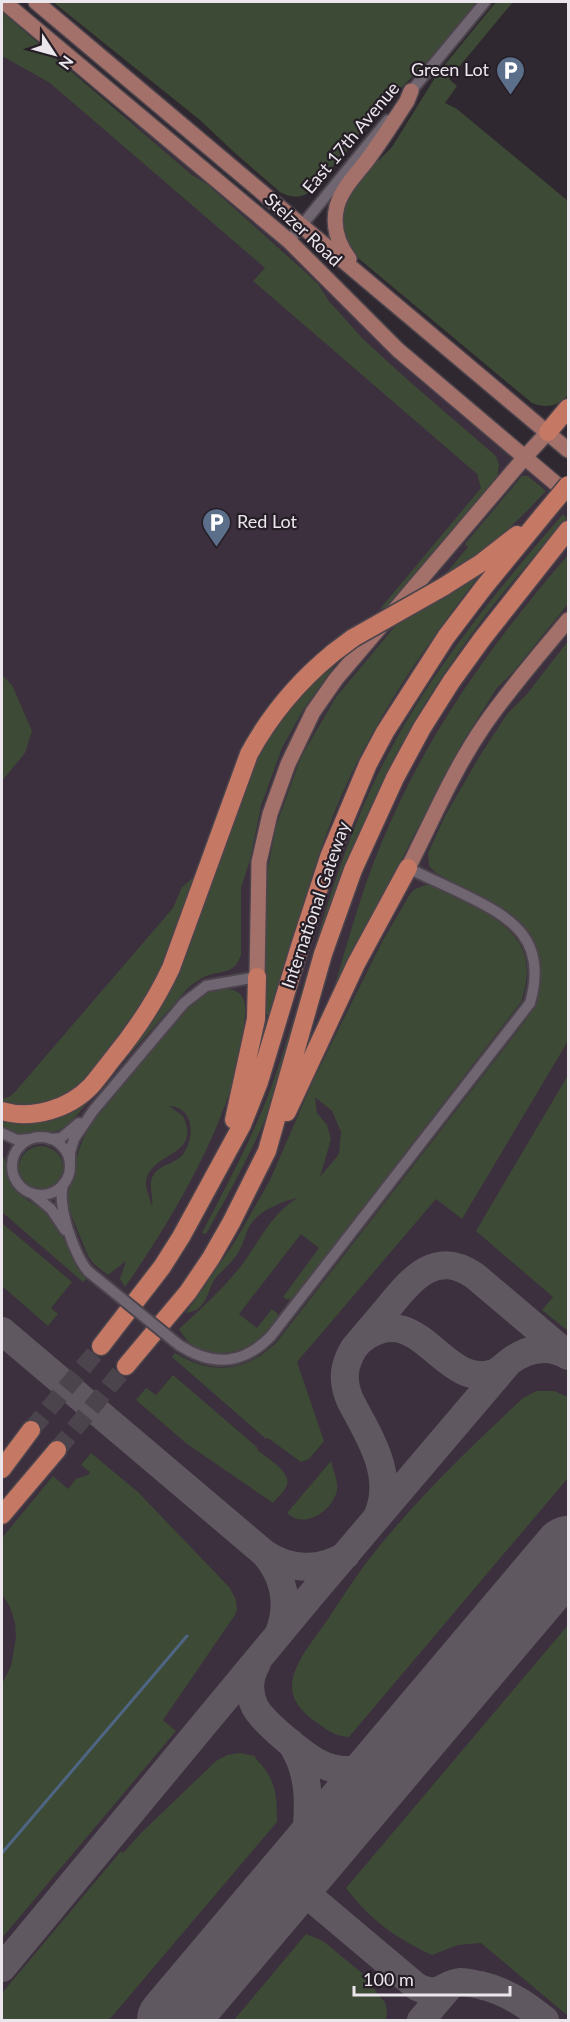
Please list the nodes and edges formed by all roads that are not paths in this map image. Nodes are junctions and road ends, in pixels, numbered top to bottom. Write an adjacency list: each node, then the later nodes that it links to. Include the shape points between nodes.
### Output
1 (4, 2): 6 (main road, Stelzer Road)
2 (36, 2): 5 (main road, Stelzer Road)
3 (485, 2): 4 (street, East 17th Avenue)
4 (411, 91): 5 (street, East 17th Avenue); 7 (main road, via 337,206 336,228 341,247)
5 (302, 224): 6 (street, East 17th Avenue); 7 (main road, Stelzer Road)
6 (290, 240): 11 (main road, Stelzer Road, via 398,350)
7 (357, 271): 9 (main road, Stelzer Road)
8 (568, 408): 9 (highway)
9 (548, 432): 10 (main road, Stelzer Road); 11 (main road)
10 (568, 450)
11 (525, 457): 13 (main road, Stelzer Road); 18 (main road, via 336,679 313,712 288,764 270,814 259,862)
12 (568, 486): 14 (highway, International Gateway, bridge)
13 (568, 494)
14 (543, 515): 19 (highway, bridge, via 481,563 353,638 306,677 279,707 249,754 171,968 158,996 130,1037 91,1086 71,1101 33,1114); 26 (highway, International Gateway, via 446,637 368,764 329,857 260,1082)
15 (567, 532): 24 (highway, International Gateway, via 451,682 382,806 353,870 323,954)
16 (568, 620): 17 (main road, via 510,688 482,729)
17 (408, 868): 24 (highway, via 356,964); 29 (street, bridge, via 483,903 516,926 534,962 530,1002 272,1336 248,1355 222,1360 205,1358 179,1345 89,1272 80,1262)
18 (257, 977): 20 (street, via 211,984 197,991); 26 (highway, via 256,1019 246,1074)
19 (2, 1111)
20 (93, 1111): 23 (street, via 66,1135); 25 (street, via 74,1139)
21 (2, 1132): 22 (street, via 17,1140)
22 (29, 1139): 23 (street); 28 (street, via 16,1150 12,1168 18,1185)
23 (50, 1139): 25 (street, via 61,1145)
24 (267, 1151): 31 (highway, International Gateway, via 211,1258)
25 (70, 1161): 27 (street)
26 (218, 1170): 30 (highway, International Gateway, via 162,1267)
27 (64, 1183): 28 (street, via 52,1193); 29 (street, via 61,1200)
28 (28, 1192): 29 (street, via 51,1209)
29 (72, 1240)
30 (101, 1346)
31 (126, 1366)
32 (31, 1430): 34 (highway)
33 (57, 1450): 35 (highway)
34 (2, 1469)
35 (2, 1515)

